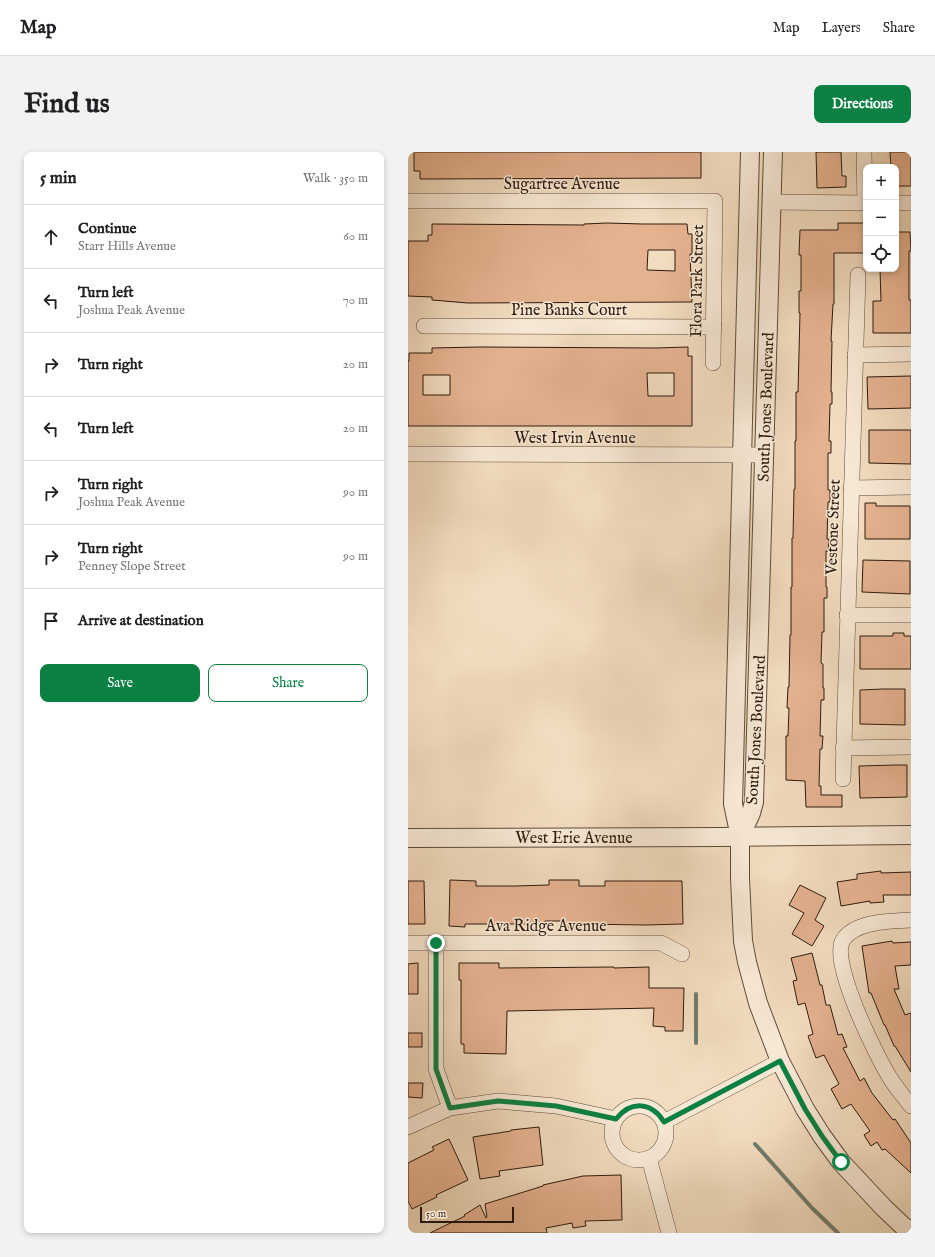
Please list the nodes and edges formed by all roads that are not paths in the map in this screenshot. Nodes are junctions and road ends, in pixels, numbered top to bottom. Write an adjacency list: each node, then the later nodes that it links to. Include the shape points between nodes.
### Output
1 (750, 152): 18 (street, South Jones Boulevard)
2 (772, 152): 7 (street, South Jones Boulevard)
3 (864, 152): 5 (street)
4 (715, 200): 6 (street, Sugartree Avenue); 13 (street, Flora Park Street)
5 (865, 200)
6 (408, 201)
7 (771, 202): 8 (street); 19 (street, South Jones Boulevard)
8 (863, 203)
9 (899, 203): 10 (street)
10 (911, 203)
11 (858, 275): 15 (street, Vestone Street)
12 (424, 326): 13 (street, Pine Banks Court)
13 (714, 327): 16 (street, Flora Park Street)
14 (911, 354): 15 (street)
15 (855, 355): 21 (street, Vestone Street)
16 (713, 363)
17 (408, 454): 18 (street, West Irvin Avenue)
18 (742, 455): 19 (street, West Irvin Avenue); 28 (street, South Jones Boulevard, via 733,804)
19 (764, 455): 28 (street, South Jones Boulevard, via 754,802)
20 (911, 487): 21 (street)
21 (851, 488): 22 (street, Vestone Street)
22 (847, 615): 23 (street); 25 (street, Vestone Street)
23 (911, 615)
24 (911, 747): 25 (street)
25 (844, 748): 26 (street, Vestone Street)
26 (843, 779)
27 (911, 835): 28 (street, West Erie Avenue)
28 (740, 837): 29 (street, West Erie Avenue); 34 (street, via 743,941 758,1003)
29 (408, 838)
30 (911, 920): 35 (street, via 863,925 849,934 840,947 840,958 856,1009 879,1058)
31 (408, 943): 32 (street, Ava Ridge Avenue)
32 (436, 943): 33 (street, Ava Ridge Avenue, via 661,943); 36 (street, via 436,1069)
33 (682, 954)
34 (780, 1061): 38 (street); 41 (street, via 805,1109 841,1162 884,1208)
35 (911, 1106)
36 (450, 1108): 37 (street, via 498,1101 556,1106); 39 (street)
37 (616, 1119): 38 (street, via 627,1109 641,1106 655,1111); 40 (street, via 612,1133 620,1152 630,1159)
38 (664, 1122): 40 (street, via 664,1144)
39 (408, 1127)
40 (649, 1158): 42 (street)
41 (911, 1231)
42 (668, 1233)

